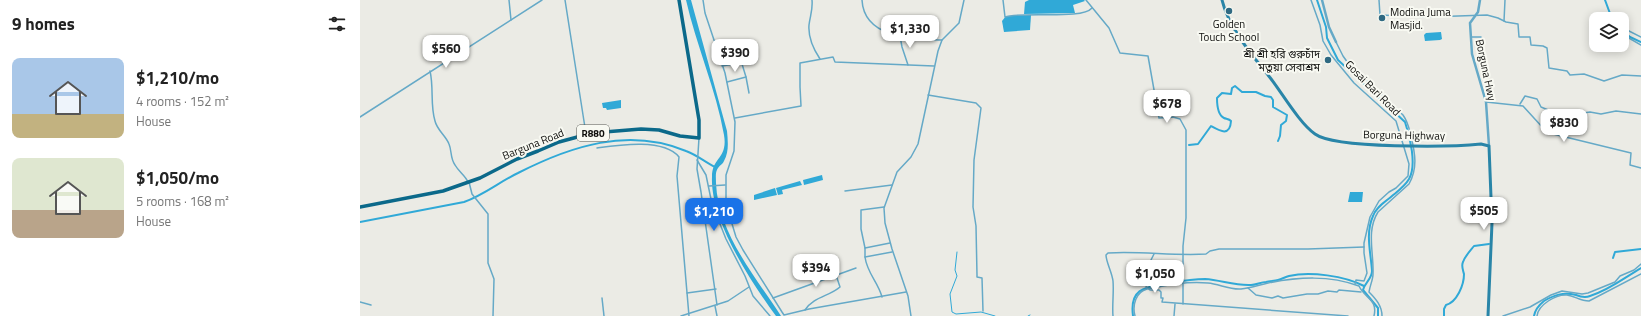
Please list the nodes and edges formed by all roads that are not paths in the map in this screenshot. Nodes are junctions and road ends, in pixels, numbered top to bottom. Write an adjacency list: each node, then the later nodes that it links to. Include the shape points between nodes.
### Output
1 (509, 0): 19 (street)
2 (542, 0): 19 (street)
3 (564, 0): 45 (street)
4 (679, 0): 46 (main road, via 699,120)
5 (703, 0): 32 (street)
6 (812, 0): 30 (street, via 813,11 809,28 815,51)
7 (862, 0): 22 (street, via 867,18 887,33)
8 (964, 0): 27 (street, via 959,23)
9 (1003, 0): 17 (street, via 1005,16 1077,14)
10 (1087, 0): 17 (street)
11 (1222, 0): 47 (main road, Borguna Highway, via 1231,21 1252,54 1316,135 1344,143)
12 (1311, 0): 47 (street, Gosai Bari Road, via 1323,41 1333,58 1354,83 1396,121)
13 (1322, 0): 28 (street)
14 (1379, 0): 18 (street, via 1380,15)
15 (1480, 0): 18 (street, Borguna Hwy)
16 (1505, 0): 20 (street)
17 (1092, 8): 65 (street, via 1109,28 1120,54 1148,56 1159,118 1180,119 1186,130)
18 (1475, 16): 20 (street, via 1492,16); 23 (street, Borguna Hwy, via 1470,23)
19 (511, 21): 34 (street)
20 (1504, 21): 35 (street, via 1518,24 1519,37 1530,37 1531,45 1546,47 1549,68 1567,71 1570,75 1584,74 1604,81 1622,75)
21 (1629, 31): 25 (street)
22 (900, 36): 27 (street, via 920,40); 31 (street)
23 (1471, 37): 24 (street); 40 (street, Borguna Hwy, via 1474,62)
24 (1481, 37)
25 (1641, 37)
26 (1629, 38): 29 (street)
27 (942, 40): 33 (street)
28 (1336, 42): 48 (street, via 1348,63 1408,121)
29 (1641, 45)
30 (820, 59): 31 (street, via 834,57 835,62); 44 (street, via 800,64 801,106)
31 (908, 65): 33 (street)
32 (722, 66): 36 (street, via 740,63); 37 (street)
33 (934, 66): 39 (street)
34 (430, 71): 43 (street); 53 (street, via 436,123 449,144 455,166 466,176)
35 (1641, 76)
36 (746, 77): 37 (street); 38 (street)
37 (727, 82): 44 (street)
38 (749, 93)
39 (928, 95): 55 (street, via 918,144 897,172); 90 (street, via 976,103 981,108 974,160 973,207 977,275 982,278)
40 (1486, 102): 41 (street); 49 (street, Borguna Hwy)
41 (1519, 105): 42 (street, via 1525,96 1537,98 1541,106 1560,114 1601,114 1616,111); 52 (street, via 1549,132 1631,153 1630,165)
42 (1641, 114)
43 (360, 117)
44 (735, 118): 54 (street, via 734,151)
45 (586, 134): 46 (main road, Barguna Road / R880, via 641,129); 53 (main road, Barguna Road / R880, via 518,158)
46 (699, 138): 51 (street)
47 (1404, 145): 48 (main road, Borguna Highway); 61 (street, Gosai Bari Road, via 1409,164 1408,176 1384,195 1373,209 1366,229)
48 (1414, 145): 49 (main road, Borguna Highway); 104 (street, via 1415,171 1409,184 1374,217 1371,243 1374,272 1369,292 1374,296)
49 (1489, 146): 105 (main road, via 1492,223)
50 (597, 148): 79 (street, via 628,143 664,148 679,157 677,176)
51 (697, 160): 56 (street, via 706,175); 75 (street)
52 (1641, 168)
53 (468, 182): 58 (main road, Barguna Road / R880, via 442,191); 92 (street, via 476,201 488,214 488,263 494,279)
54 (725, 185): 56 (street); 82 (street, via 726,204 736,236)
55 (892, 185): 57 (street); 59 (street)
56 (708, 187): 73 (street, via 717,218)
57 (845, 191)
58 (360, 207)
59 (884, 207): 60 (street); 62 (street, via 861,210)
60 (890, 243): 62 (street); 63 (street)
61 (1364, 247): 65 (street, via 1219,249 1206,254); 72 (street, via 1367,273 1364,281 1356,280)
62 (865, 248): 66 (street)
63 (892, 252): 66 (street); 77 (street)
64 (1154, 253): 65 (street); 76 (street, via 1149,264); 99 (street, via 1114,252 1106,255 1113,282)
65 (1184, 255): 71 (street)
66 (865, 257): 80 (street, via 866,266)
67 (1641, 264): 106 (street, via 1620,276 1615,282 1588,293 1562,291 1551,294 1530,308)
68 (856, 268): 70 (street)
69 (1641, 274): 107 (street, via 1589,301 1566,295 1550,300 1540,308)
70 (836, 275): 82 (street); 89 (street, via 840,287 807,305)
71 (1184, 282): 74 (street, via 1207,282 1234,289); 76 (street); 85 (street)
72 (1355, 284): 74 (street, via 1314,278); 78 (street, via 1360,286)
73 (750, 287): 87 (street); 96 (street, via 753,296)
74 (1248, 288): 78 (street, via 1256,295 1272,298 1318,294 1328,290)
75 (716, 289): 79 (street); 87 (street)
76 (1147, 289): 84 (street, via 1159,290 1162,302); 100 (street, via 1138,295)
77 (906, 292): 80 (street); 98 (street)
78 (1361, 292): 103 (street, via 1374,305)
79 (687, 293): 91 (street)
80 (882, 297): 89 (street)
81 (602, 298): 93 (street)
82 (773, 298): 97 (street)
83 (360, 302): 86 (street)
84 (1175, 303): 85 (street); 101 (street)
85 (1182, 304): 102 (street)
86 (371, 305)
87 (718, 305): 88 (street)
88 (714, 306): 91 (street); 95 (street)
89 (804, 310): 97 (street)
90 (983, 311)
91 (689, 315): 94 (street)
92 (493, 316)
93 (604, 316)
94 (681, 316)
95 (717, 316)
96 (770, 316)
97 (785, 316)
98 (911, 316)
99 (1112, 316)
100 (1135, 316)
101 (1174, 316)
102 (1348, 316)
103 (1374, 316)
104 (1382, 316)
105 (1488, 316)
106 (1503, 316)
107 (1537, 316)

